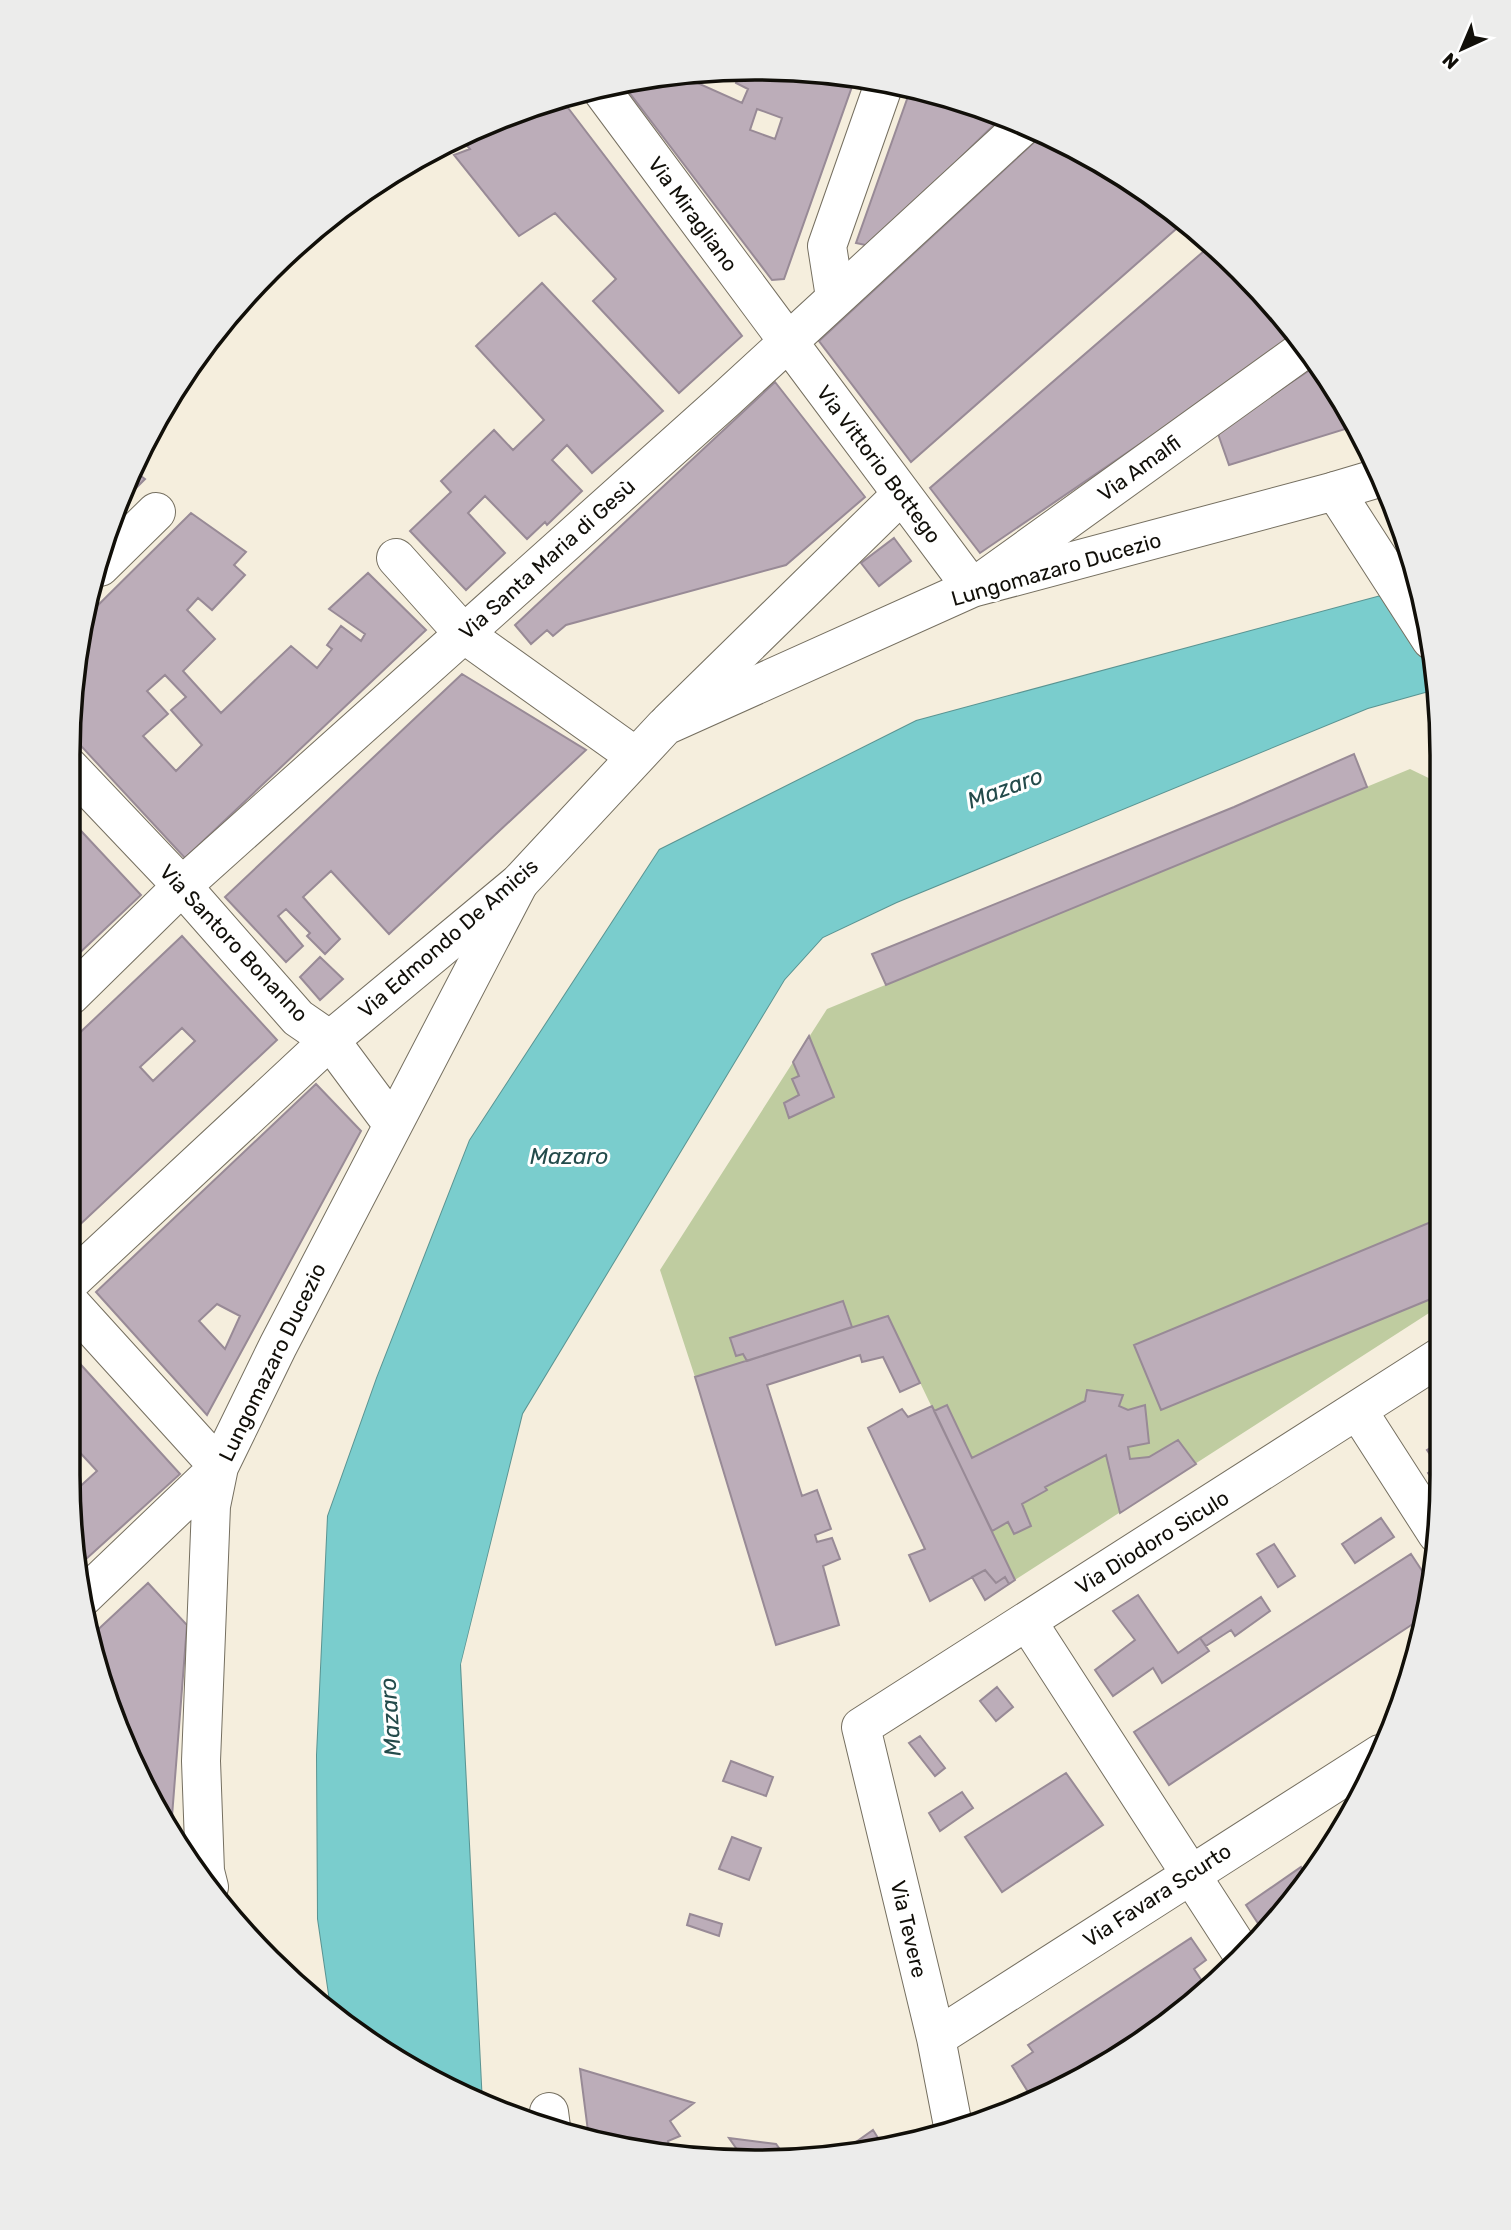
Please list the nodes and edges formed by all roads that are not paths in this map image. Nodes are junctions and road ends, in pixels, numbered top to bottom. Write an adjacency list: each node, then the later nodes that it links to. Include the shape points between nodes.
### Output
1 (881, 92): 4 (street, via 827,246)
2 (607, 97): 5 (street, Via Miragliano)
3 (1016, 133): 4 (street, Via Santa Maria di Gesù)
4 (835, 298): 5 (street, Via Santa Maria di Gesù)
5 (786, 340): 9 (street, Via Vittorio Bottego); 15 (street, Via Santa Maria di Gesù)
6 (1298, 354): 13 (street, Via Amalfi)
7 (1371, 480): 8 (street, Lungomazaro Ducezio)
8 (1335, 491): 13 (street, Lungomazaro Ducezio); 14 (street)
9 (901, 495): 13 (street, Via Vittorio Bottego); 16 (street, Via Edmondo De Amicis)
10 (156, 512): 11 (street)
11 (111, 555)
12 (396, 558): 15 (street)
13 (972, 588): 16 (street, Lungomazaro Ducezio)
14 (1417, 618)
15 (464, 634): 17 (street); 20 (street, Via Santa Maria di Gesù)
16 (665, 726): 17 (street, Via Edmondo De Amicis)
17 (635, 756): 19 (street, Via Edmondo De Amicis)
18 (80, 779): 20 (street, Via Santoro Bonanno)
19 (519, 883): 22 (street, Via Edmondo De Amicis); 23 (street, Lungomazaro Ducezio)
20 (182, 886): 21 (street, Via Santa Maria di Gesù); 22 (street, Via Santoro Bonanno, via 298,1017)
21 (80, 986)
22 (330, 1041): 23 (street, Via Santoro Bonanno); 24 (street, Via Edmondo De Amicis)
23 (393, 1125): 28 (street, Lungomazaro Ducezio)
24 (80, 1273)
25 (80, 1314): 28 (street)
26 (1430, 1364): 27 (street, Via Diodoro Siculo)
27 (1358, 1411): 29 (street); 31 (street, Via Diodoro Siculo)
28 (219, 1467): 30 (street); 34 (street, Lungomazaro Ducezio, via 211,1506 201,1761)
29 (1429, 1521)
30 (90, 1590)
31 (1027, 1621): 32 (street, Via Diodoro Siculo); 35 (street)
32 (861, 1727): 37 (street, Via Tevere)
33 (1365, 1763): 35 (street, Via Favara Scurto)
34 (205, 1864)
35 (1190, 1874): 36 (street); 37 (street, Via Favara Scurto)
36 (1238, 1947)
37 (936, 2038): 38 (street, Via Tevere)
38 (952, 2120)

